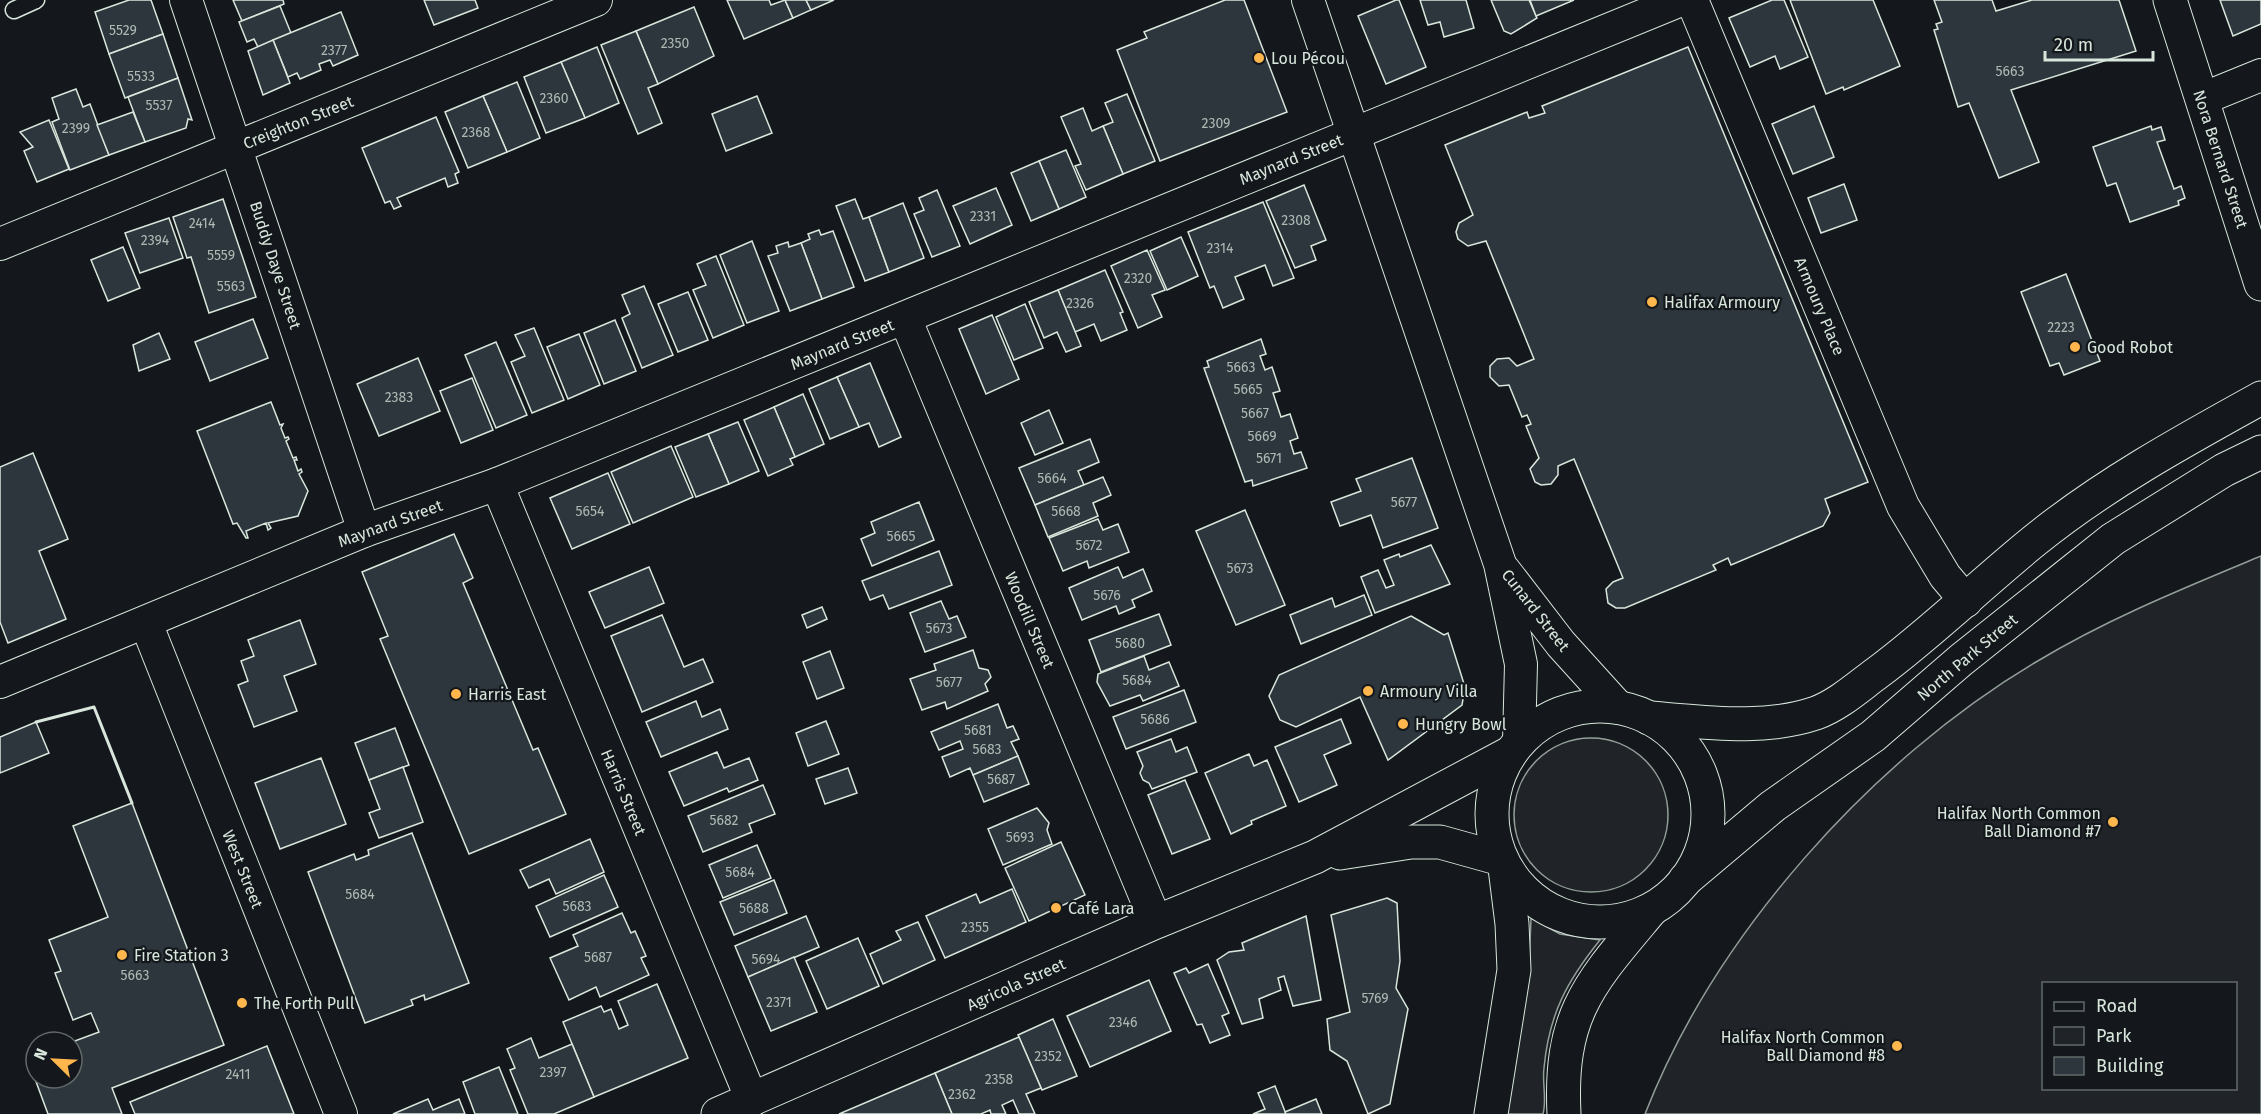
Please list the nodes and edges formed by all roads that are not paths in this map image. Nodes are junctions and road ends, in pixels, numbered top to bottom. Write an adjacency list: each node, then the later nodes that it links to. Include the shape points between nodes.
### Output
1 (36, 0): 8 (lane)
2 (186, 0): 12 (street, Buddy Daye Street)
3 (596, 0): 12 (street, Creighton Street)
4 (1308, 0): 11 (street)
5 (1681, 0): 11 (street, Maynard Street)
6 (1692, 0): 21 (street, Armoury Place, via 1903,506 1944,576)
7 (2170, 0): 10 (main road, Nora Bernard Street)
8 (14, 10)
9 (2261, 75): 10 (street)
10 (2202, 99): 14 (main road, Nora Bernard Street)
11 (1354, 133): 15 (street, Maynard Street); 20 (street)
12 (237, 148): 13 (street, Creighton Street); 19 (street, Buddy Daye Street)
13 (0, 244)
14 (2261, 284)
15 (905, 318): 18 (street, Maynard Street); 31 (street, Woodill Street)
16 (2261, 398): 21 (main road, via 2085,503)
17 (2261, 452): 29 (main road, North Park Street, via 2224,470 2113,539 1873,736 1773,806)
18 (497, 484): 19 (street, Maynard Street); 32 (street, Harris Street)
19 (364, 531): 22 (street, Maynard Street)
20 (1500, 564): 24 (street, Cunard Street, via 1561,644); 26 (street, Cunard Street, via 1521,664)
21 (1966, 601): 25 (main road, via 1879,671 1819,712 1788,722 1749,724)
22 (146, 623): 23 (street, Maynard Street); 33 (street, West Street)
23 (0, 682)
24 (1619, 708): 25 (main road, Agricola Street); 26 (main road, Agricola Street, via 1582,707 1548,719)
25 (1649, 718): 29 (main road, via 1672,733 1689,753 1702,778 1708,804 1707,831)
26 (1515, 747): 27 (main road, Agricola Street); 28 (main road, via 1495,786 1491,823)
27 (1315, 857): 28 (main road, Agricola Street, via 1412,842 1440,842); 31 (main road, Agricola Street)
28 (1503, 864): 30 (main road, via 1522,890 1570,919 1625,920); 35 (main road, via 1514,970)
29 (1685, 880): 30 (main road, via 1670,897)
30 (1651, 909): 36 (main road, via 1591,985 1570,1027 1562,1074)
31 (1156, 922): 32 (main road, Agricola Street)
32 (752, 1100): 34 (main road, Agricola Street)
33 (340, 1114)
34 (718, 1114)
35 (1491, 1114)
36 (1564, 1114)

